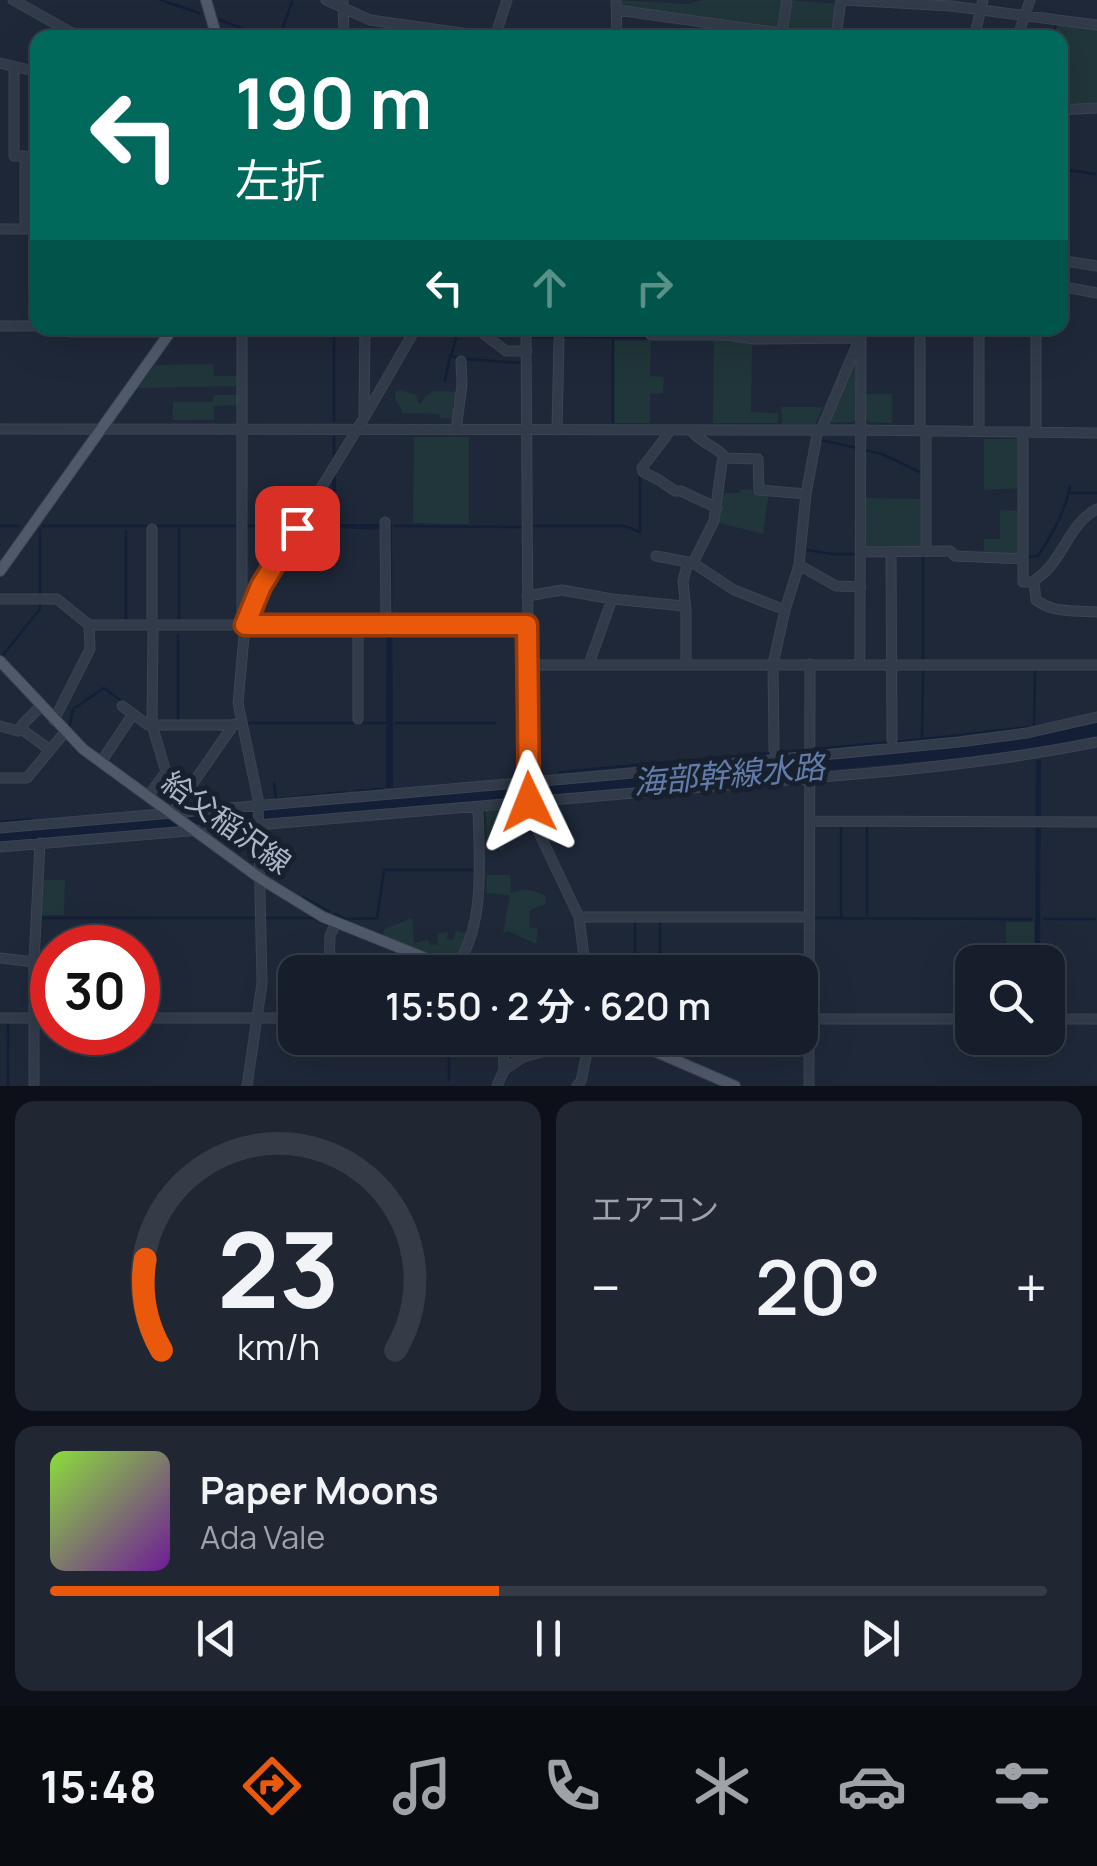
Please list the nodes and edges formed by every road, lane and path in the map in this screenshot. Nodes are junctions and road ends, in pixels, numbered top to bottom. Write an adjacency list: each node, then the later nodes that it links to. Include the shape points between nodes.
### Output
1 (13, 0): 15 (street)
2 (206, 0): 16 (main road)
3 (326, 0): 10 (street)
4 (507, 0): 19 (street)
5 (787, 0): 22 (street)
6 (843, 0): 8 (street); 23 (street)
7 (1030, 0): 13 (street)
8 (912, 2): 9 (street)
9 (950, 3): 12 (street)
10 (344, 4): 17 (street); 18 (street, via 370,20)
11 (616, 5): 20 (street); 21 (street)
12 (982, 5): 13 (street); 24 (street)
13 (1026, 16): 14 (street); 25 (street)
14 (1097, 26)
15 (67, 30)
16 (215, 30)
17 (344, 30)
18 (444, 30)
19 (497, 30)
20 (617, 30)
21 (764, 30)
22 (782, 30)
23 (837, 30)
24 (976, 30)
25 (1020, 30)
26 (0, 64): 27 (street)
27 (14, 66): 28 (street); 32 (street)
28 (30, 70)
29 (1097, 108): 30 (street)
30 (1068, 110)
31 (0, 111): 32 (street)
32 (14, 111): 34 (street, via 14,156 24,156)
33 (0, 230): 34 (street)
34 (25, 230): 35 (street)
35 (30, 230)
36 (1068, 261): 37 (street)
37 (1097, 266)
38 (1068, 287): 39 (street)
39 (1097, 292)
40 (0, 326): 41 (street)
41 (30, 326)
42 (162, 335): 64 (main road)
43 (242, 335): 65 (street)
44 (365, 335): 62 (street)
45 (412, 335): 62 (street)
46 (485, 335): 60 (street, via 504,350)
47 (526, 335): 60 (street)
48 (651, 335): 49 (street)
49 (724, 335)
50 (724, 335): 58 (street)
51 (759, 335): 58 (street)
52 (859, 335): 58 (street)
53 (861, 335): 73 (street)
54 (861, 335): 72 (street)
55 (920, 335): 74 (street)
56 (978, 335): 75 (street)
57 (1036, 335): 77 (street)
58 (758, 339)
59 (558, 340): 69 (street)
60 (526, 351): 68 (street)
61 (462, 361): 67 (street)
62 (364, 418): 66 (street)
63 (0, 429): 64 (street)
64 (99, 429): 65 (street); 92 (main road)
65 (242, 429): 66 (street); 102 (street)
66 (357, 430): 67 (street); 102 (street, via 261,586)
67 (456, 430): 68 (street)
68 (527, 430): 69 (street); 95 (street)
69 (557, 430): 70 (street)
70 (671, 430): 71 (street); 81 (street, via 642,472)
71 (691, 430): 72 (street); 79 (street)
72 (819, 430): 73 (street); 80 (street)
73 (862, 430): 74 (street); 86 (street)
74 (923, 431): 75 (street); 85 (street)
75 (979, 431): 76 (street)
76 (1023, 432): 77 (street); 89 (street)
77 (1036, 432): 78 (street)
78 (1097, 432)
79 (726, 458): 80 (street, via 758,459 760,490); 81 (street)
80 (806, 494): 91 (street)
81 (716, 508): 90 (street)
82 (1097, 510): 93 (street)
83 (386, 525): 104 (street)
84 (152, 530): 106 (street)
85 (926, 551): 87 (street); 89 (street)
86 (861, 552): 87 (street); 94 (street)
87 (892, 552): 114 (street)
88 (656, 556): 90 (street)
89 (1023, 559): 93 (street, via 1023,582)
90 (691, 562): 98 (street); 99 (street, via 734,590)
91 (799, 565): 94 (street, via 836,586); 99 (street)
92 (0, 571)
93 (1034, 582): 100 (street, via 1036,600 1047,608)
94 (861, 587): 113 (street)
95 (527, 596): 97 (street, via 562,590); 105 (street)
96 (0, 599): 101 (street, via 57,599)
97 (612, 599): 98 (street); 109 (street)
98 (684, 606): 110 (street)
99 (785, 610): 111 (street)
100 (1097, 612)
101 (90, 625): 106 (street); 122 (street, via 90,649)
102 (245, 625): 103 (street); 106 (street); 119 (street)
103 (358, 625): 104 (street); 121 (street)
104 (388, 625): 105 (street)
105 (527, 625): 108 (street)
106 (152, 626): 123 (street)
107 (0, 661): 116 (main road, 給父稲沢線)
108 (528, 664): 109 (street); 136 (street)
109 (589, 664): 110 (street)
110 (686, 664): 111 (street)
111 (774, 664): 112 (street); 131 (street)
112 (810, 664): 113 (street); 132 (street)
113 (860, 664): 114 (street)
114 (892, 665): 115 (street); 128 (street)
115 (1097, 665)
116 (41, 706): 122 (main road, 給父稲沢線); 126 (street)
117 (122, 706): 118 (street)
118 (132, 714): 123 (street); 133 (street)
119 (240, 714): 124 (street); 139 (street)
120 (1097, 717): 132 (street, via 1027,733)
121 (358, 719)
122 (54, 720): 127 (main road, 給父稲沢線)
123 (152, 725): 124 (street); 137 (street, via 166,772)
124 (233, 725): 141 (street)
125 (0, 726): 126 (street)
126 (20, 728): 130 (street)
127 (65, 732): 130 (street); 133 (main road, 給父稲沢線)
128 (892, 740)
129 (1097, 742): 134 (street, via 1032,756)
130 (50, 750): 135 (street, via 27,778)
131 (774, 750)
132 (809, 756): 134 (street); 136 (street)
133 (102, 762): 137 (main road, 給父稲沢線)
134 (811, 777): 138 (street); 142 (street)
135 (0, 778)
136 (528, 784): 138 (street); 139 (street)
137 (148, 796): 141 (main road, 給父稲沢線)
138 (529, 803): 140 (street); 150 (street)
139 (258, 806): 141 (street); 144 (street)
140 (478, 808): 144 (street); 156 (street, via 480,894)
141 (172, 813): 145 (street); 146 (main road, 給父稲沢線)
142 (810, 821): 143 (street); 151 (street)
143 (1097, 822)
144 (260, 824): 146 (street); 149 (street)
145 (0, 828)
146 (191, 829): 147 (street); 149 (main road, 給父稲沢線)
147 (40, 843): 148 (street); 153 (street)
148 (0, 847)
149 (261, 879): 152 (main road, 給父稲沢線); 164 (street)
150 (579, 916): 151 (street); 157 (street)
151 (810, 917): 158 (street)
152 (336, 922): 154 (street); 155 (main road, 給父稲沢線)
153 (37, 925)
154 (329, 955)
155 (415, 955)
156 (462, 955)
157 (584, 955)
158 (808, 955)
159 (0, 958): 160 (street)
160 (30, 962)
161 (0, 1018): 162 (street)
162 (30, 1018)
163 (160, 1018): 164 (street)
164 (257, 1018): 165 (street); 180 (street)
165 (278, 1018)
166 (818, 1019): 167 (street)
167 (955, 1019)
168 (1065, 1019): 169 (street)
169 (1097, 1019)
170 (34, 1055): 179 (street)
171 (504, 1055): 178 (street)
172 (530, 1055): 178 (street)
173 (586, 1055): 182 (street)
174 (666, 1055): 177 (main road)
175 (674, 1055): 177 (street)
176 (807, 1055): 184 (street)
177 (674, 1058): 183 (main road)
178 (504, 1070): 181 (street)
179 (34, 1086)
180 (246, 1086)
181 (497, 1086)
182 (578, 1086)
183 (735, 1086)
184 (809, 1086)

